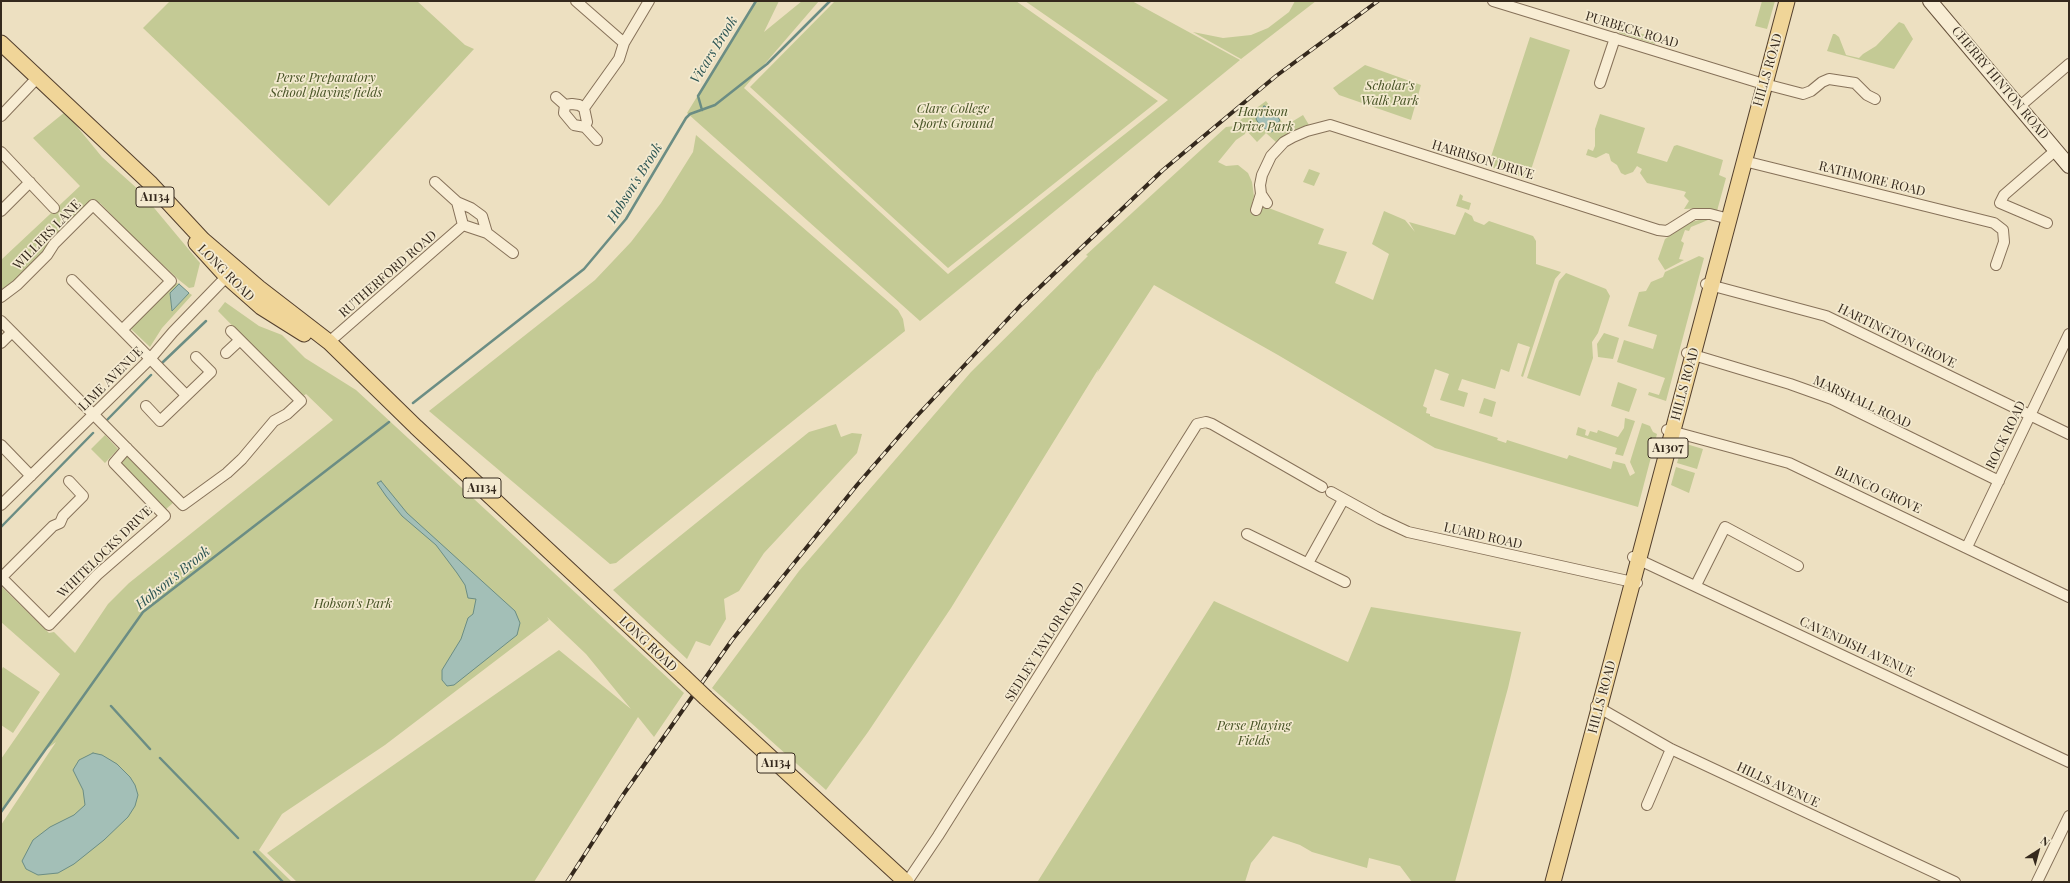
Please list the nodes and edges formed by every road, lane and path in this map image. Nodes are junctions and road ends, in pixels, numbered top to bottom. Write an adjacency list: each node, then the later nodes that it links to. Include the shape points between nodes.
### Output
1 (576, 1): 8 (street)
2 (648, 1): 8 (street)
3 (1493, 1): 6 (street, PURBECK ROAD)
4 (1787, 1): 12 (main road, HILLS ROAD / A1307)
5 (1936, 3): 16 (street, CHERRY HINTON ROAD)
6 (1615, 38): 11 (street); 12 (street, PURBECK ROAD)
7 (1, 43): 10 (main road, LONG ROAD / A1134)
8 (624, 44): 17 (street, via 619,58)
9 (2069, 64): 16 (street)
10 (38, 77): 18 (street); 39 (main road, LONG ROAD / A1134, via 151,184)
11 (1600, 83)
12 (1764, 83): 14 (street, PURBECK ROAD, via 1803,94 1829,79 1855,83 1867,95); 23 (main road, HILLS ROAD / A1307)
13 (556, 97): 15 (street)
14 (1876, 99)
15 (565, 105): 17 (street, via 579,105); 19 (street, via 564,113 569,120)
16 (2019, 107): 21 (street, CHERRY HINTON ROAD)
17 (584, 108): 19 (street, via 587,122)
18 (1, 116)
19 (585, 127): 20 (street)
20 (597, 140)
21 (2056, 150): 24 (street, CHERRY HINTON ROAD); 34 (street, via 2004,195 2000,203)
22 (1, 152): 25 (street)
23 (1744, 161): 33 (main road, HILLS ROAD / A1307); 38 (street, RATHMORE ROAD, via 1994,222 2002,230 2004,242)
24 (2069, 166)
25 (30, 182): 30 (street); 32 (street)
26 (434, 182): 28 (street)
27 (1261, 194): 29 (street); 31 (street, HARRISON DRIVE); 33 (street, HARRISON DRIVE, via 1260,185 1264,170 1271,156 1284,142 1306,131 1330,125 1658,230 1667,231 1694,214 1710,214)
28 (456, 202): 35 (street); 36 (street, via 482,216)
29 (1268, 203)
30 (54, 208)
31 (1256, 210)
32 (1, 212)
33 (1729, 219): 41 (main road, HILLS ROAD / A1307)
34 (2047, 223)
35 (463, 225): 36 (street); 49 (street, RUTHERFORD ROAD)
36 (487, 233): 37 (street)
37 (513, 253)
38 (1996, 265)
39 (231, 273): 49 (main road, LONG ROAD / A1134); 54 (street, LIME AVENUE); 56 (main road, LONG ROAD / A1134, via 261,307 317,342)
40 (72, 280): 44 (street)
41 (1708, 284): 52 (main road, HILLS ROAD / A1307); 59 (street, HARTINGTON GROVE, via 1826,316)
42 (1, 296): 44 (street, WILLERS LANE, via 17,285 94,205 172,281)
43 (1, 321): 46 (street)
44 (122, 330): 54 (street)
45 (231, 331): 48 (street)
46 (12, 332): 50 (street); 58 (street)
47 (2069, 334): 59 (street, ROCK ROAD)
48 (240, 340): 51 (street); 64 (street, via 301,401 288,414 274,421 242,459 183,506)
49 (329, 342): 56 (main road, LONG ROAD / A1134)
50 (1, 343)
51 (226, 353)
52 (1690, 354): 61 (main road, HILLS ROAD / A1307); 67 (street, MARSHALL ROAD, via 1832,399)
53 (196, 357): 55 (street, via 211,372)
54 (150, 359): 55 (street); 58 (street, LIME AVENUE)
55 (186, 395): 57 (street, via 160,421)
56 (393, 404): 85 (main road, LONG ROAD / A1134, bridge)
57 (146, 406)
58 (94, 414): 64 (street); 65 (street, LIME AVENUE)
59 (2031, 414): 62 (street, HARTINGTON GROVE); 67 (street, ROCK ROAD)
60 (1206, 422): 68 (street, LUARD ROAD); 85 (street, SEDLEY TAYLOR ROAD, via 1200,422 1194,427 938,836)
61 (1670, 431): 71 (street, BLINCO GROVE, via 1789,463); 72 (main road, HILLS ROAD / A1307)
62 (2069, 434)
63 (1, 445): 65 (street)
64 (127, 448): 75 (street, WHITELOCKS DRIVE, via 114,463 165,516 97,575 49,625)
65 (31, 476): 69 (street, LIME AVENUE)
66 (69, 481): 75 (street, via 84,496 60,523 53,526)
67 (1999, 481): 71 (street, ROCK ROAD)
68 (1343, 500): 73 (street); 77 (street, LUARD ROAD, via 1408,532)
69 (1, 505)
70 (1247, 534): 73 (street)
71 (1967, 547): 79 (street, BLINCO GROVE)
72 (1636, 558): 77 (main road, HILLS ROAD / A1307); 78 (street, CAVENDISH AVENUE)
73 (1308, 563): 76 (street)
74 (1798, 566): 78 (street, via 1725,527)
75 (1, 578)
76 (1345, 582)
77 (1635, 583): 80 (main road, HILLS ROAD / A1307)
78 (1696, 585): 82 (street, CAVENDISH AVENUE)
79 (2069, 597)
80 (1596, 706): 81 (street, HILLS AVENUE); 86 (main road, HILLS ROAD / A1307)
81 (1671, 749): 83 (street); 87 (street, HILLS AVENUE)
82 (2069, 762)
83 (1647, 805)
84 (2069, 816): 88 (street)
85 (906, 882)
86 (1552, 882)
87 (1955, 882)
88 (2037, 882)

